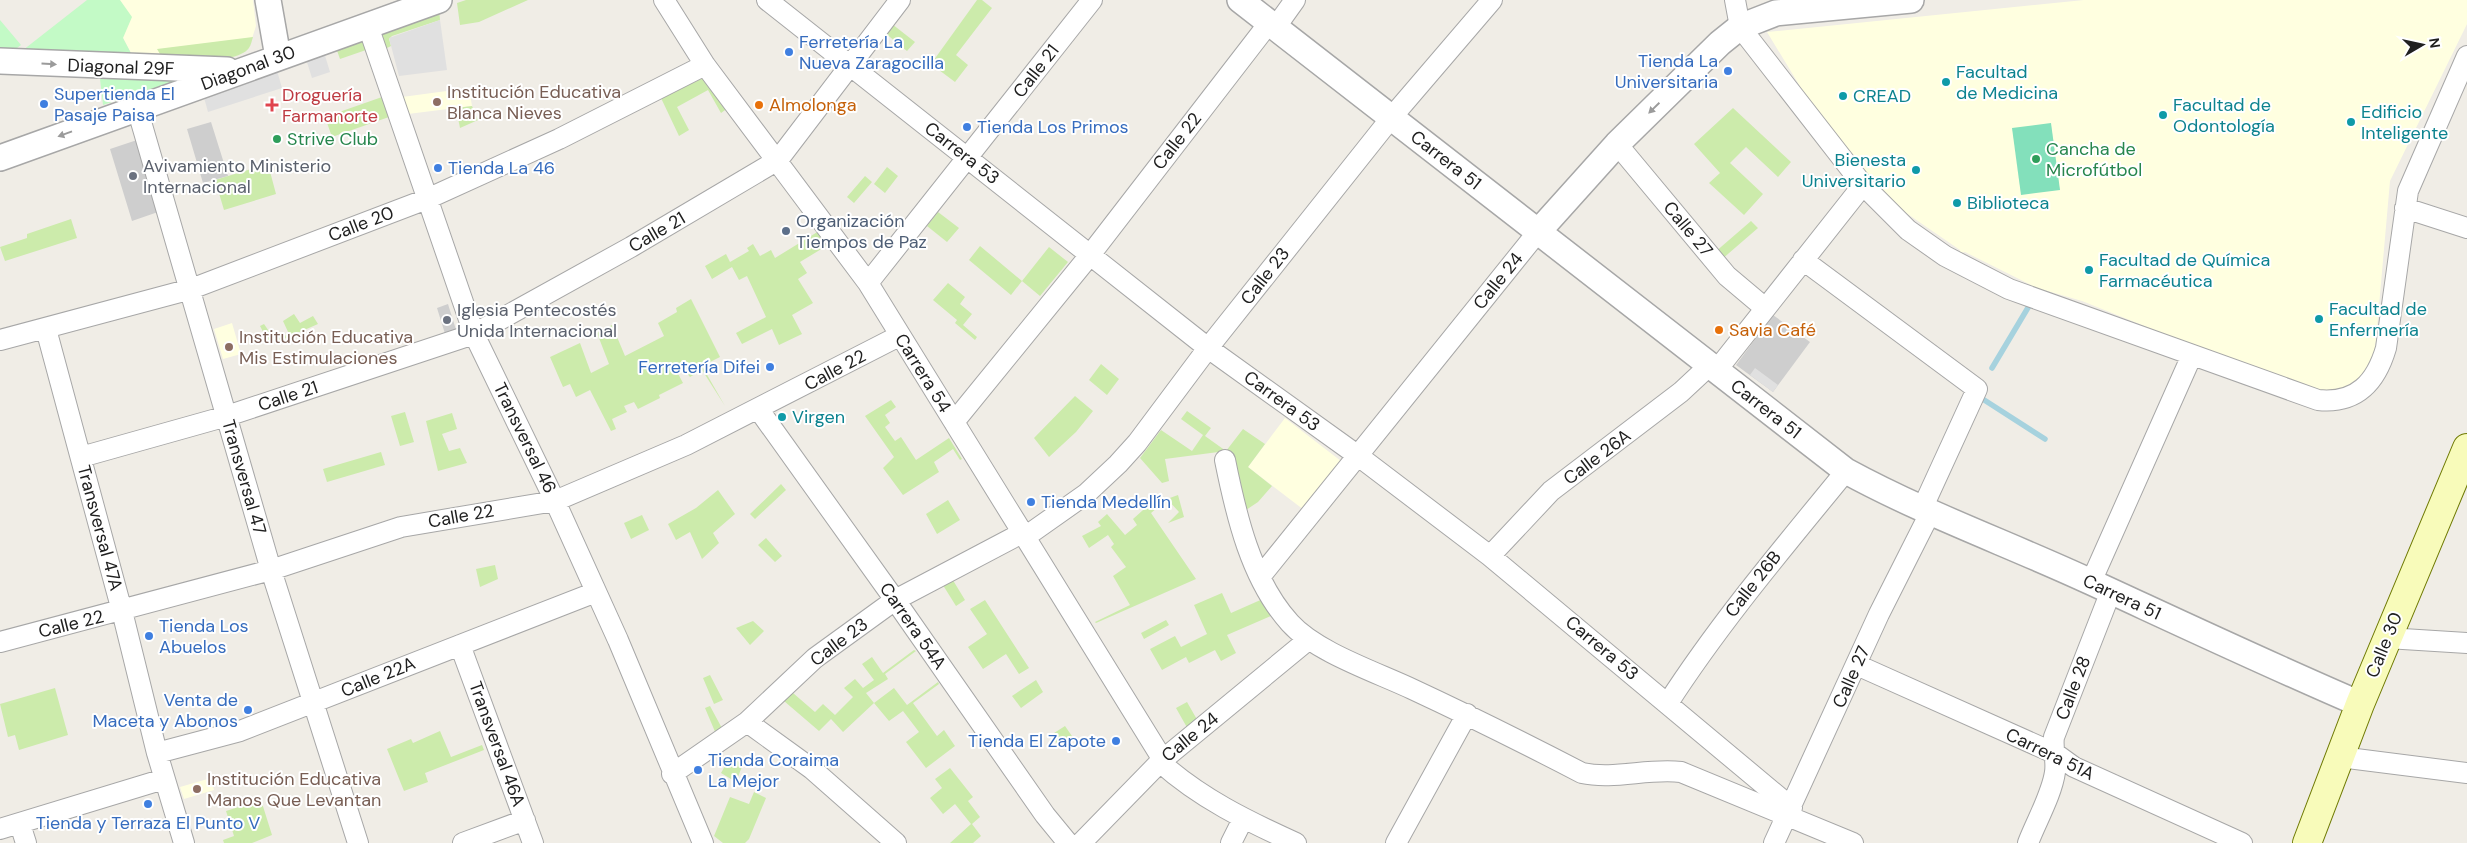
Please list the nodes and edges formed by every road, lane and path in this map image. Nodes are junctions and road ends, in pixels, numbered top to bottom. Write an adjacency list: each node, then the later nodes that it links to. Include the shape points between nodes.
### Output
1 (268, 0): 17 (street)
2 (439, 0): 13 (street, Diagonal 30)
3 (664, 0): 19 (street, Carrera 54)
4 (767, 0): 20 (street, Carrera 53)
5 (900, 0): 20 (street)
6 (1092, 0): 26 (street, Calle 21)
7 (1240, 0): 14 (street, Carrera 51)
8 (1295, 0): 14 (street, Calle 22)
9 (1492, 0): 23 (street, Calle 23)
10 (1735, 0): 15 (street)
11 (1911, 0): 12 (street, Calle 24)
12 (1769, 6): 15 (street, Calle 24)
13 (368, 26): 17 (street, Diagonal 30); 29 (street, Transversal 46)
14 (1272, 26): 23 (street, Carrera 51); 33 (street, Calle 22)
15 (1740, 27): 24 (street, Calle 24, one-way to 24); 28 (street)
16 (2467, 56): 30 (street, via 2413,175)
17 (278, 57): 21 (street, Diagonal 30)
18 (0, 61): 21 (street, Diagonal 29F, one-way to 21)
19 (705, 65): 27 (street, Carrera 54); 29 (street, Calle 20, via 559,139)
20 (849, 65): 26 (street, Carrera 53); 27 (street)
21 (243, 70): 22 (street, Diagonal 30)
22 (137, 108): 25 (street, Diagonal 30, one-way to 25); 36 (street, Transversal 47)
23 (1391, 118): 32 (street, Carrera 51); 42 (street, Calle 23)
24 (1617, 144): 32 (street, Calle 24); 37 (street, Calle 27, via 1727,276)
25 (0, 158)
26 (969, 158): 33 (street, Carrera 53); 35 (street, Calle 21)
27 (778, 160): 35 (street, Carrera 54); 39 (street, Calle 21)
28 (1863, 185): 34 (street, Calle 26A); 43 (street, via 1924,244 1964,267 2034,298)
29 (427, 199): 36 (street, Calle 20); 39 (street, Transversal 46)
30 (2405, 208): 31 (street); 43 (street, via 2386,348 2378,372 2365,388 2344,398 2318,400)
31 (2467, 228)
32 (1537, 232): 44 (street, Carrera 51); 49 (street, Calle 24)
33 (1090, 255): 42 (street, Carrera 53); 47 (street, Calle 22)
34 (1803, 260): 37 (street, Calle 26A); 54 (street, Calle 27, via 1977,389)
35 (868, 284): 40 (street, Carrera 54)
36 (191, 290): 38 (street, Calle 20); 46 (street, Transversal 47)
37 (1765, 308): 44 (street, Calle 26A)
38 (46, 329): 41 (street, Calle 20); 50 (street, Transversal 47A)
39 (474, 334): 46 (street, Calle 21); 53 (street, Transversal 46)
40 (899, 336): 45 (street, Calle 22); 47 (street, Carrera 54)
41 (0, 340)
42 (1208, 348): 49 (street, Carrera 53); 55 (street, Calle 23, via 1154,422 1118,464 1086,494)
43 (2192, 355): 59 (street, Calle 28)
44 (1713, 368): 52 (street, Carrera 51); 56 (street, Calle 26A, via 1552,492)
45 (759, 410): 53 (street, Calle 22, via 631,470); 61 (street, Carrera 54A)
46 (226, 416): 50 (street, Calle 21); 57 (street, Transversal 47)
47 (954, 422): 55 (street, Carrera 54)
48 (2467, 448): 64 (main road, Calle 30)
49 (1357, 455): 56 (street, Carrera 53); 58 (street, Calle 24)
50 (81, 457): 62 (street, Transversal 47A)
51 (1225, 460): 58 (street, Carrera 53, via 1232,494)
52 (1846, 471): 54 (street, Carrera 51); 69 (street, Calle 26B, via 1733,609)
53 (555, 501): 57 (street, Calle 22, via 401,526); 60 (street, Transversal 46)
54 (1926, 511): 59 (street, Carrera 51); 68 (street, Calle 27)
55 (1024, 535): 61 (street, Calle 23); 77 (street, Carrera 54)
56 (1490, 556): 69 (street, Carrera 53)
57 (271, 570): 62 (street, Calle 22); 70 (street, Transversal 47)
58 (1260, 577): 65 (street, Carrera 53, via 1284,616)
59 (2101, 586): 71 (street, Carrera 51); 75 (street, Calle 28, via 2054,737 2052,746)
60 (596, 592): 67 (street, Calle 22A); 79 (street, Transversal 46)
61 (895, 600): 73 (street, Calle 23, via 815,658); 92 (street, Carrera 54A)
62 (122, 611): 63 (street, Calle 22); 74 (street, Transversal 47A)
63 (1, 637)
64 (2387, 638): 66 (street); 71 (main road, Calle 30)
65 (1308, 640): 72 (street, Carrera 53); 77 (street, Calle 24)
66 (2467, 643)
67 (460, 645): 70 (street, Calle 22A); 83 (street, Transversal 46A)
68 (1857, 665): 75 (street, Carrera 51A); 81 (street, Calle 27)
69 (1668, 703): 81 (street, Carrera 53)
70 (312, 704): 74 (street, Calle 22A, via 240,731); 87 (street, Transversal 47)
71 (2360, 704): 76 (main road, Calle 30)
72 (1467, 714): 81 (street, Carrera 53, via 1582,772 1597,776 1667,770 1680,772); 96 (street)
73 (747, 722): 79 (street, Calle 23); 91 (street, via 812,769)
74 (157, 753): 80 (street, Transversal 47A)
75 (2056, 754): 99 (street, Calle 28, via 2055,774); 100 (street, Carrera 51A, via 2074,767)
76 (2340, 758): 78 (street); 101 (main road, Calle 30)
77 (1161, 761): 82 (street, Carrera 54, via 1206,798); 93 (street, Calle 24)
78 (2467, 773)
79 (672, 774): 90 (street, Transversal 46)
80 (164, 779): 85 (street); 86 (street, Transversal 47A)
81 (1789, 813): 97 (street, Calle 27); 98 (street, Carrera 53)
82 (1243, 819): 94 (street); 95 (street, Carrera 54)
83 (525, 820): 88 (street); 89 (street, Transversal 46A)
84 (0, 829): 85 (street)
85 (23, 834)
86 (184, 843)
87 (358, 843)
88 (463, 843)
89 (533, 843)
90 (703, 843)
91 (896, 843)
92 (1068, 843)
93 (1081, 843)
94 (1231, 843)
95 (1296, 843)
96 (1396, 843)
97 (1774, 843)
98 (1853, 843)
99 (2028, 843)
100 (2242, 843)
101 (2307, 843)

